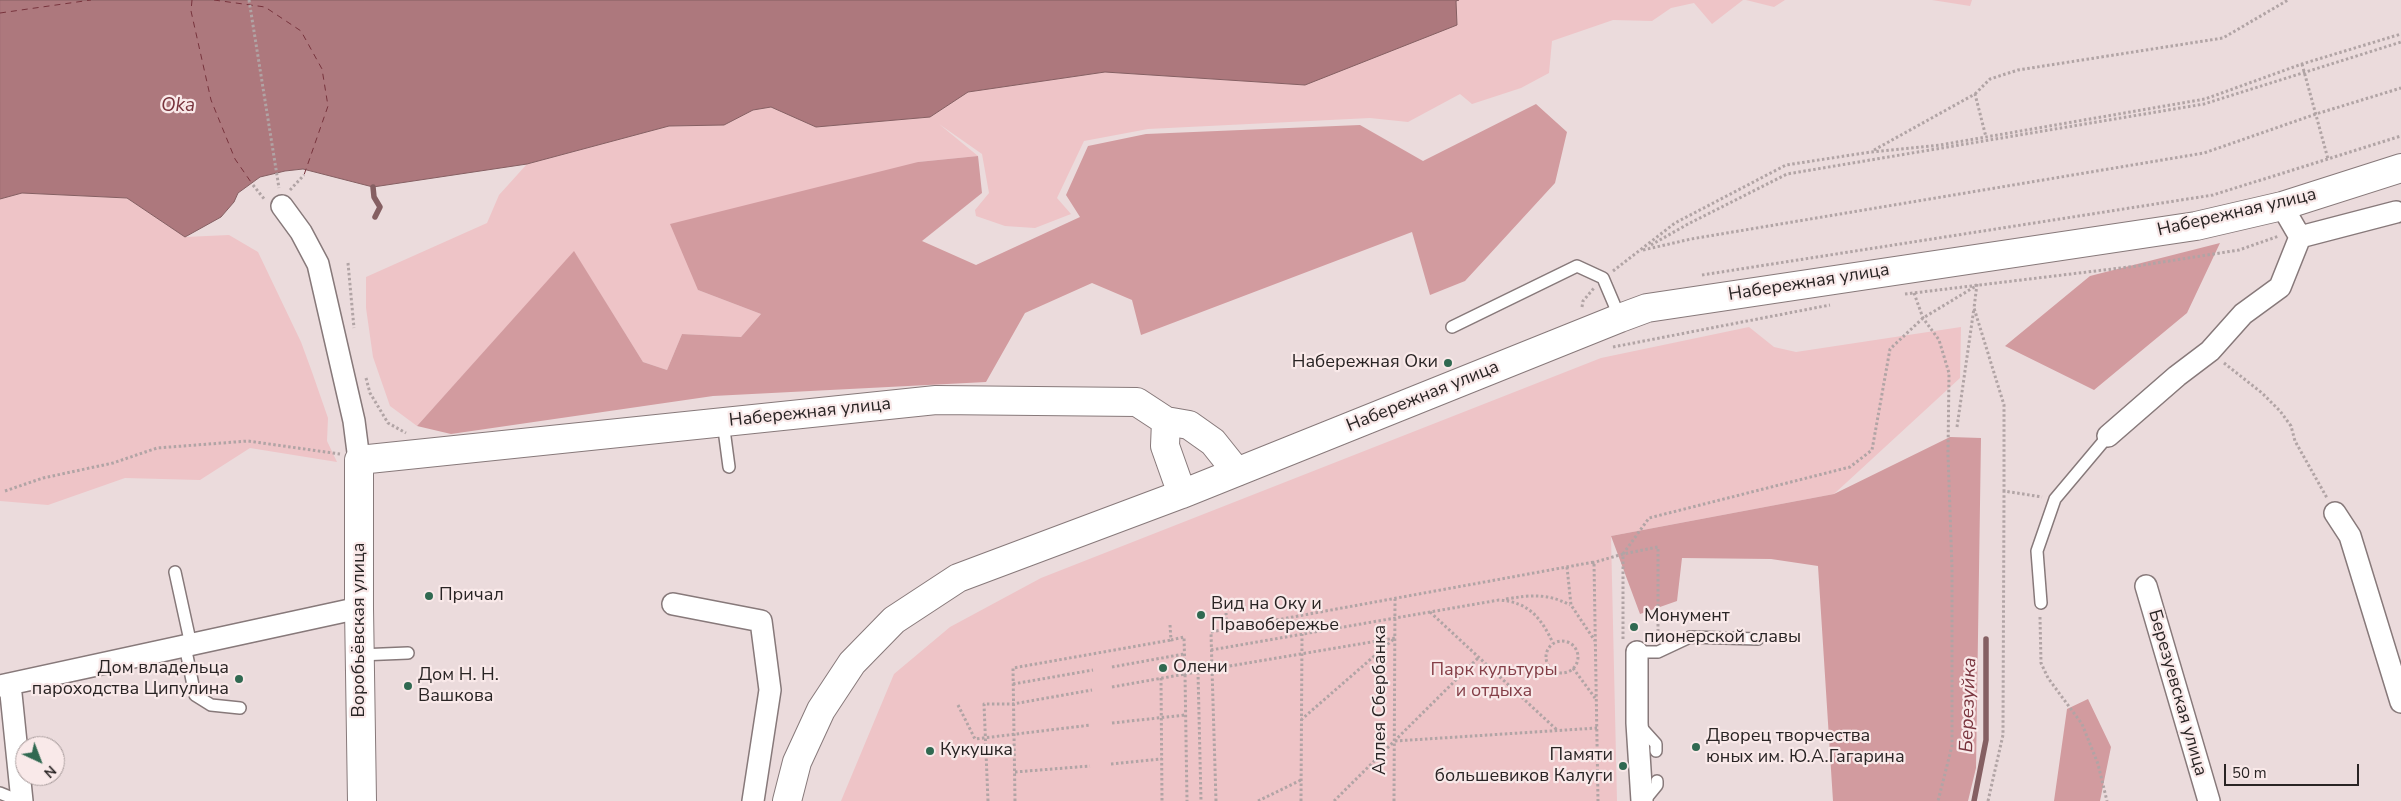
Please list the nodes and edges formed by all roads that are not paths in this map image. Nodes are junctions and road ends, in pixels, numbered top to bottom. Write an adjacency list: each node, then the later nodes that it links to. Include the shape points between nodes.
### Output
1 (2401, 168): 3 (main road, Набережная улица)
2 (282, 206): 11 (street, via 318,264)
3 (2282, 206): 5 (street); 6 (main road, Набережная улица, via 2196,226 1647,308)
4 (2396, 212): 5 (street)
5 (2298, 234): 10 (street, via 2280,287 2243,314 2210,351 2176,376)
6 (1615, 307): 7 (lane, via 1602,278 1577,266); 13 (main road, Набережная улица)
7 (1452, 327)
8 (1166, 421): 9 (main road, Набережная улица, via 1137,402 936,400); 13 (main road, Набережная улица, via 1189,425 1214,442); 14 (main road, via 1165,446)
9 (723, 422): 11 (main road, Набережная улица); 12 (lane)
10 (2108, 436): 18 (lane, via 2055,499 2037,551)
11 (360, 460): 20 (main road, Воробьёвская улица)
12 (729, 467)
13 (1237, 472): 14 (main road, Набережная улица)
14 (1182, 494): 36 (main road, Набережная улица, via 958,578 894,620 852,663 821,710 797,762)
15 (2335, 513): 27 (street, via 2350,536)
16 (174, 572): 22 (lane)
17 (2146, 586): 38 (street, Березуевская улица)
18 (2041, 603)
19 (673, 604): 35 (street, via 761,621 770,690)
20 (358, 608): 22 (street); 25 (main road, Воробьёвская улица)
21 (1758, 639): 23 (lane, via 1690,637 1658,652)
22 (188, 646): 26 (street); 28 (lane, via 195,696 211,705)
23 (1637, 652): 29 (street)
24 (408, 653): 25 (lane)
25 (359, 655): 34 (main road, Воробьёвская улица)
26 (5, 685): 33 (street)
27 (2401, 702)
28 (240, 708)
29 (1637, 723): 30 (lane, via 1656,744); 37 (street)
30 (1656, 751)
31 (1657, 781): 37 (lane)
32 (0, 793): 33 (lane)
33 (21, 801)
34 (362, 801)
35 (753, 801)
36 (786, 801)
37 (1643, 801)
38 (2209, 801)

